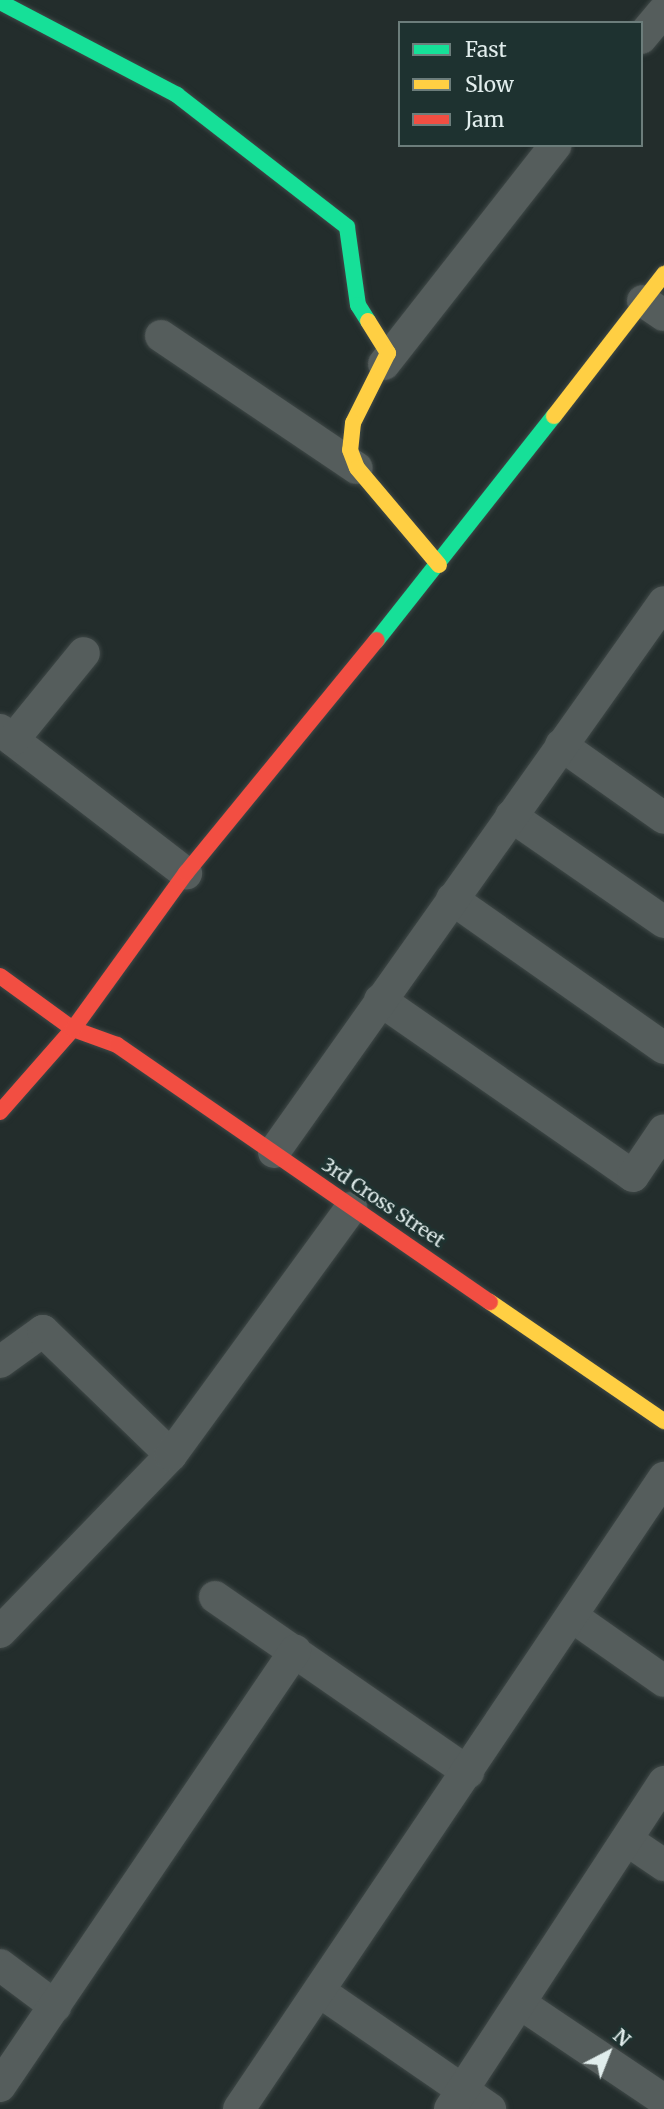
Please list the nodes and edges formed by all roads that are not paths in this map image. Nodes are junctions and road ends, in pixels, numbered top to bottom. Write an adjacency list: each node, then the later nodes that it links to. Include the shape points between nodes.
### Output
1 (0, 2): 8 (street, via 177,95 334,212 356,254 358,305 387,343)
2 (658, 5): 3 (street)
3 (643, 34)
4 (554, 147): 8 (street)
5 (664, 274): 6 (street)
6 (654, 308): 10 (street)
7 (161, 336): 9 (street)
8 (384, 365): 9 (street, via 353,423 350,450)
9 (357, 468): 10 (street)
10 (439, 565): 17 (street)
11 (664, 602): 14 (street)
12 (83, 653): 13 (street)
13 (7, 735): 17 (street)
14 (561, 745): 15 (street); 16 (street)
15 (512, 816): 18 (street); 19 (street)
16 (664, 818)
17 (186, 873): 22 (street)
18 (452, 899): 21 (street); 23 (street)
19 (664, 922)
20 (0, 976): 22 (street, 3rd Cross Street)
21 (380, 1000): 25 (street, via 633,1176); 26 (street)
22 (73, 1029): 24 (street); 26 (street, 3rd Cross Street, via 117,1045)
23 (664, 1048)
24 (0, 1112)
25 (664, 1130)
26 (274, 1152): 27 (street, 3rd Cross Street)
27 (351, 1208): 29 (street, 3rd Cross Street); 30 (street)
28 (0, 1362): 30 (street, via 43,1331)
29 (664, 1421)
30 (171, 1455): 34 (street)
31 (664, 1478): 33 (street)
32 (215, 1597): 35 (street)
33 (573, 1617): 36 (street); 37 (street)
34 (0, 1632)
35 (295, 1651): 37 (street); 44 (street)
36 (664, 1681)
37 (468, 1773): 42 (street)
38 (664, 1782): 39 (street)
39 (627, 1840): 40 (street); 43 (street)
40 (664, 1865)
41 (0, 1965): 44 (street)
42 (319, 1991): 46 (street); 48 (street)
43 (521, 2004): 46 (street); 47 (street)
44 (55, 2006): 45 (street)
45 (0, 2086)
46 (456, 2099): 49 (street)
47 (664, 2100)
48 (239, 2109)
49 (490, 2109)

